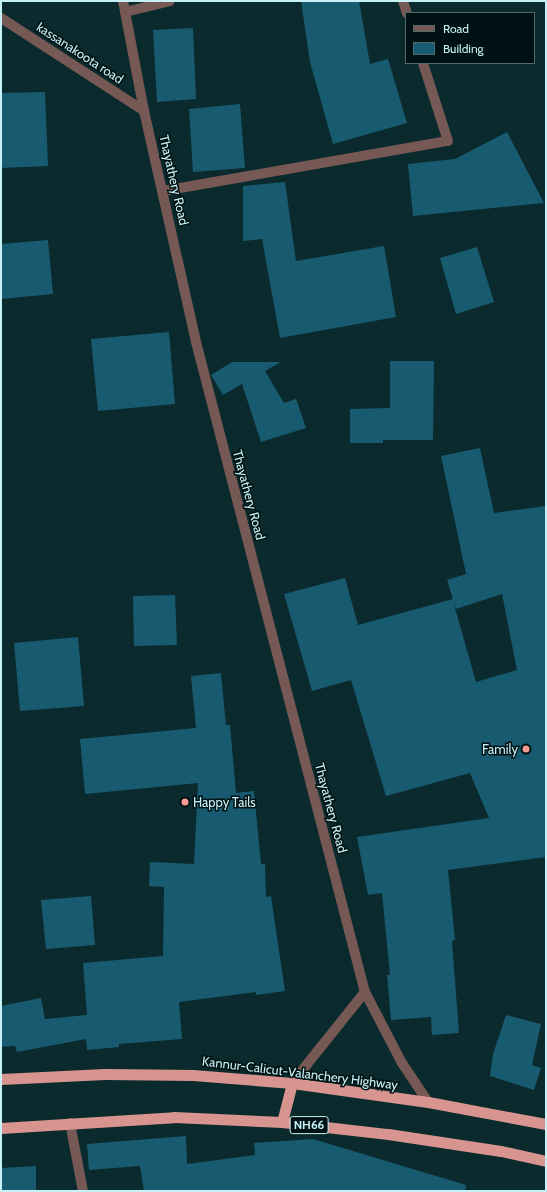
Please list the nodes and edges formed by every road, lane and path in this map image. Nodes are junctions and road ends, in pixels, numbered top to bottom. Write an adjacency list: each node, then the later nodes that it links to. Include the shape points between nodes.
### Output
1 (123, 1): 4 (street, Thayathery Road)
2 (170, 1): 4 (street)
3 (403, 1): 5 (street)
4 (125, 12): 8 (street, Thayathery Road)
5 (407, 12)
6 (1, 18): 8 (street, kassanakoota road)
7 (423, 64): 9 (street, via 448,141)
8 (144, 111): 9 (street, Thayathery Road)
9 (163, 191): 10 (street, Thayathery Road, via 196,342)
10 (365, 992): 12 (street); 13 (street, Thayathery Road, via 402,1063)
11 (1, 1080): 12 (highway, Kannur-Calicut-Valanchery Highway, via 105,1074 193,1075)
12 (292, 1083): 13 (highway, Kannur-Calicut-Valanchery Highway); 14 (highway)
13 (428, 1102): 16 (highway, Kannur-Calicut-Valanchery Highway)
14 (282, 1122): 15 (highway, NH66, via 174,1116); 18 (highway, NH66, via 395,1135 501,1151)
15 (70, 1123): 17 (highway, NH66); 19 (street)
16 (546, 1124)
17 (1, 1128)
18 (546, 1161)
19 (83, 1191)

